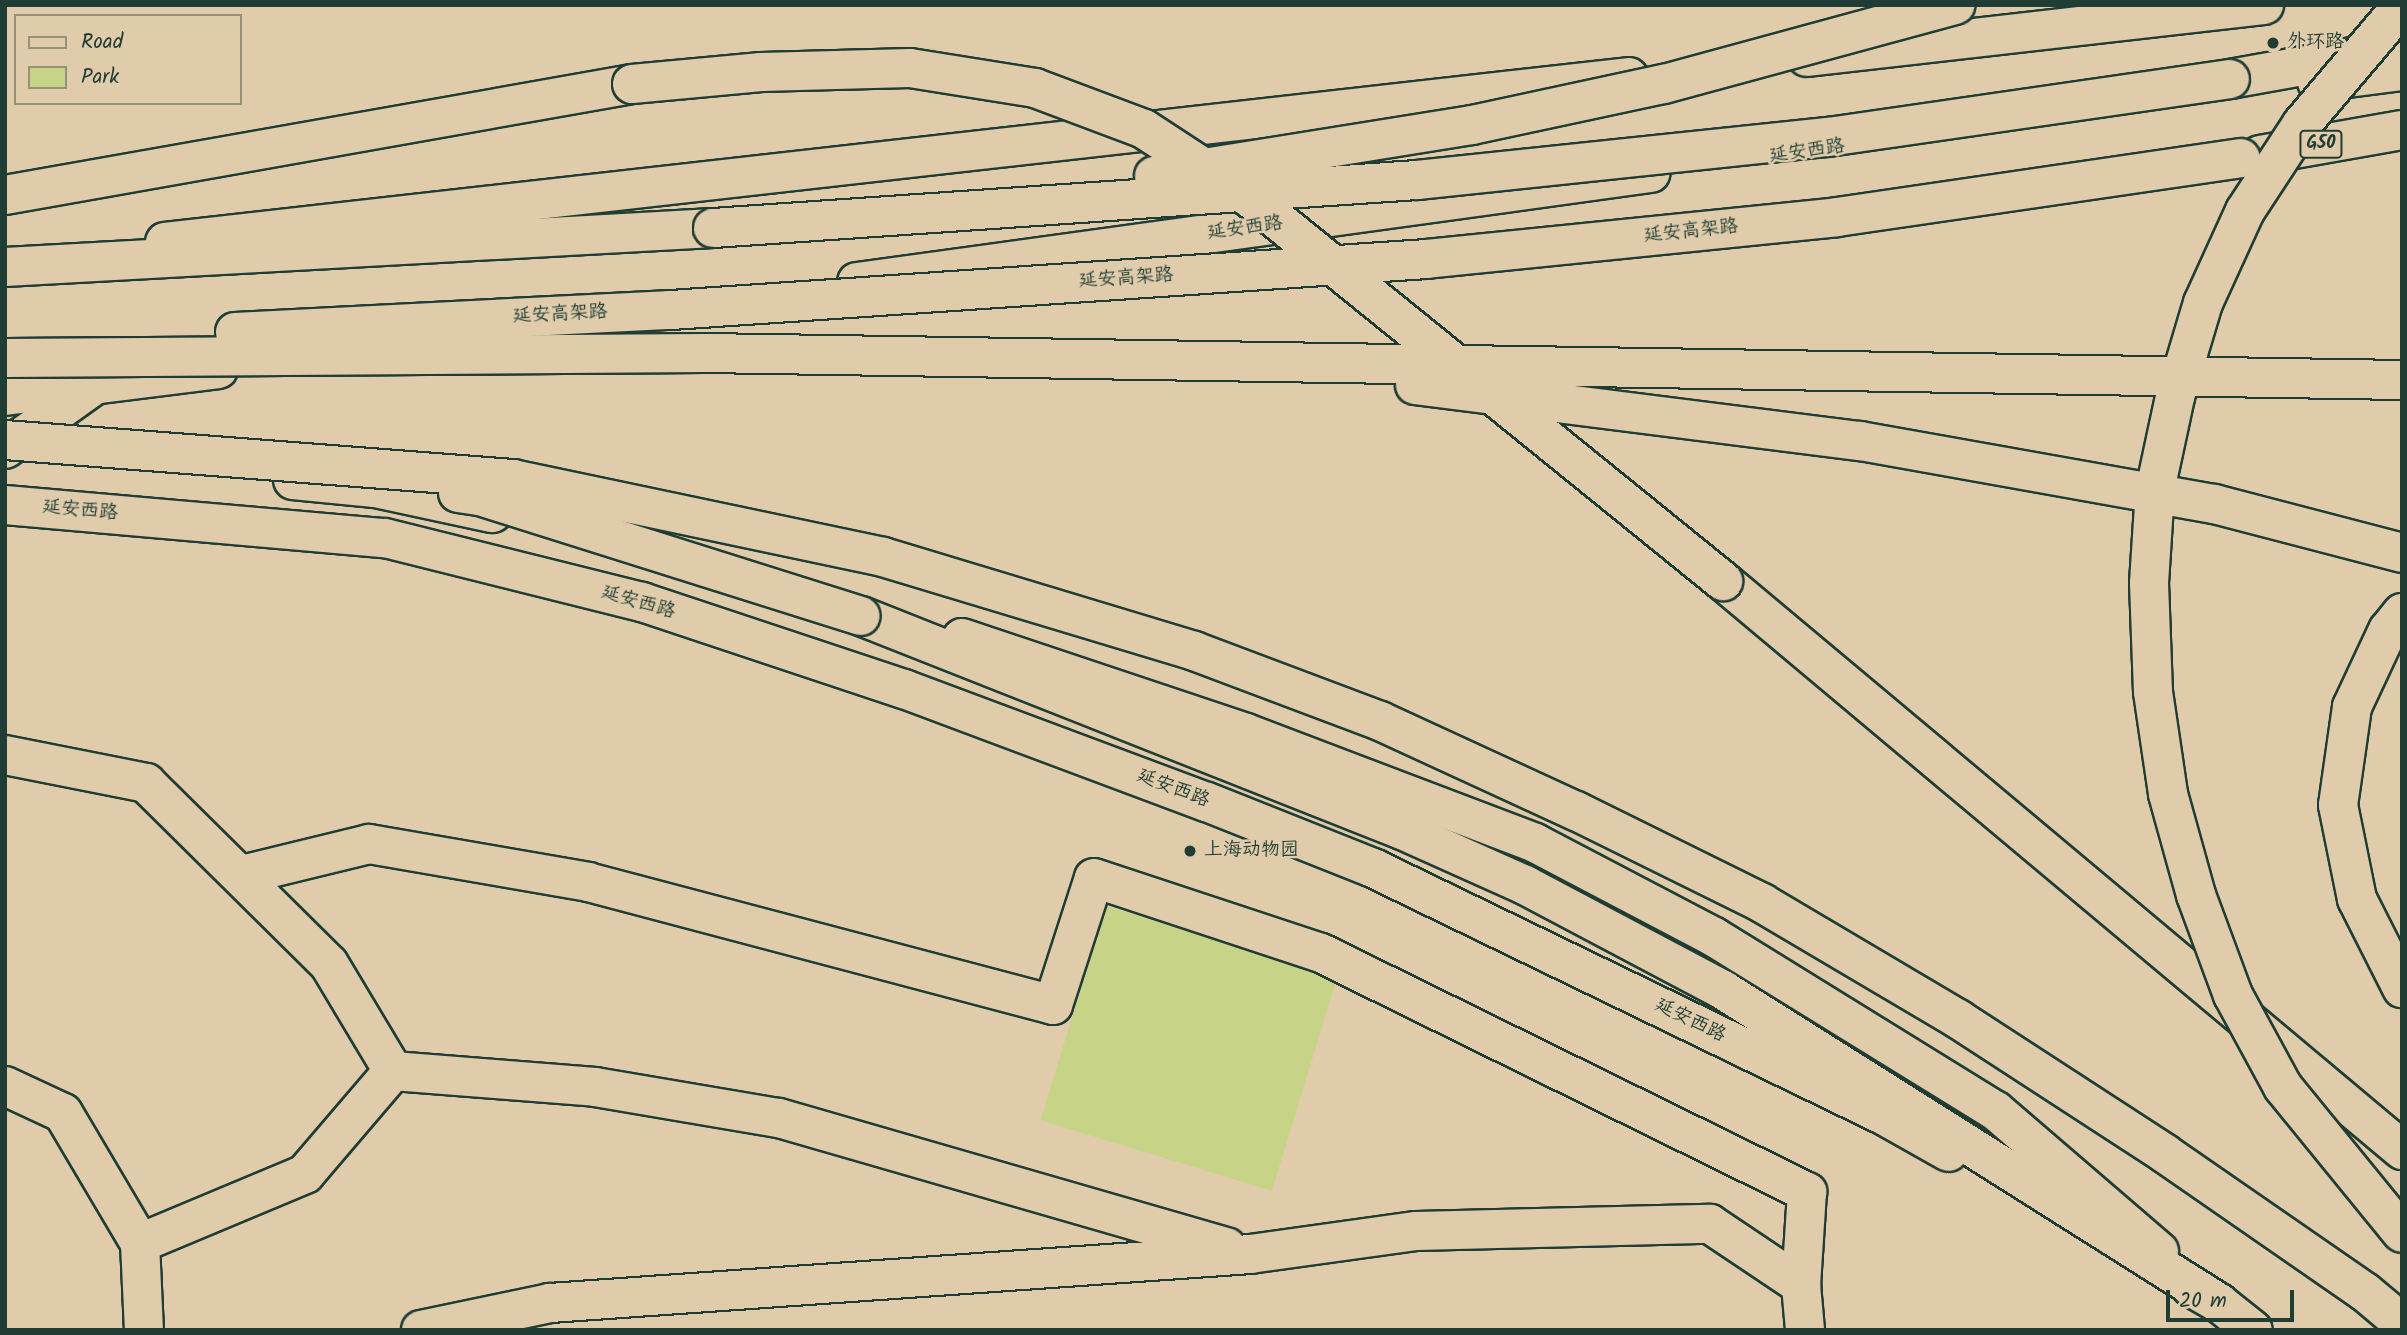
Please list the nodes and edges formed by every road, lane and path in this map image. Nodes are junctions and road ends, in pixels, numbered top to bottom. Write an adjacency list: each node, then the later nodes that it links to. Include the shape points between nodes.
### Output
1 (1955, 5): 8 (main road, bridge, via 1664,84 1472,125 1100,184)
2 (2264, 5): 9 (main road)
3 (2402, 6): 29 (main road, bridge, via 2302,124 2245,211 2203,303 2175,397 2155,490 2148,583 2153,692 2168,794 2196,895 2233,995 2283,1087)
4 (2402, 48): 8 (main road, bridge, via 2230,79 1828,137 1418,180)
5 (2402, 71): 15 (main road, 延安西路)
6 (2402, 130): 11 (main road, 延安高架路 / G50, bridge, via 2241,159 1837,217 1426,259 671,310)
7 (5, 195): 28 (main road, bridge, via 632,84 761,72 910,68 1035,88 1144,129 1250,198 1702,564)
8 (713, 228): 10 (main road)
9 (5, 260)
10 (5, 267)
11 (5, 344)
12 (704, 353): 13 (main road, bridge); 14 (main road, bridge); 21 (main road, bridge, via 1428,387 1860,441 2214,504)
13 (5, 358)
14 (2402, 380)
15 (94, 386): 16 (main road, 延安西路); 18 (main road)
16 (5, 396)
17 (5, 440): 19 (main road, bridge)
18 (5, 450): 33 (main road, via 375,488 743,566 1247,733 1535,843 1714,937 1996,1111)
19 (259, 460): 33 (main road, bridge, via 480,496 861,616 1402,830 1525,885 1723,989); 34 (main road, bridge, via 513,478 883,557 1194,651 1380,721 1762,903 1958,1019 2164,1153 2365,1292)
20 (5, 505): 33 (main road, 延安西路, via 385,538 642,602 904,689 1373,868 1885,1116)
21 (2402, 553)
22 (2402, 612): 25 (main road, via 2388,630 2352,708 2338,804 2357,899)
23 (5, 755): 24 (main road, via 146,783)
24 (242, 875): 26 (main road, via 329,964); 32 (main road, via 369,844 588,882 1053,1006 1094,877 1321,953 1807,1192)
25 (2402, 988)
26 (393, 1071): 30 (main road, via 305,1174); 31 (main road, via 595,1087 779,1118)
27 (5, 1086): 30 (main road, via 63,1113)
28 (2402, 1150)
29 (2402, 1233)
30 (140, 1243): 35 (main road)
31 (1250, 1254): 32 (main road, via 1416,1231 1710,1224); 36 (main road, via 550,1303)
32 (1801, 1285): 37 (main road)
33 (2219, 1303): 38 (main road, 延安西路)
34 (2402, 1323)
35 (144, 1330)
36 (421, 1330)
37 (1805, 1330)
38 (2253, 1330)

